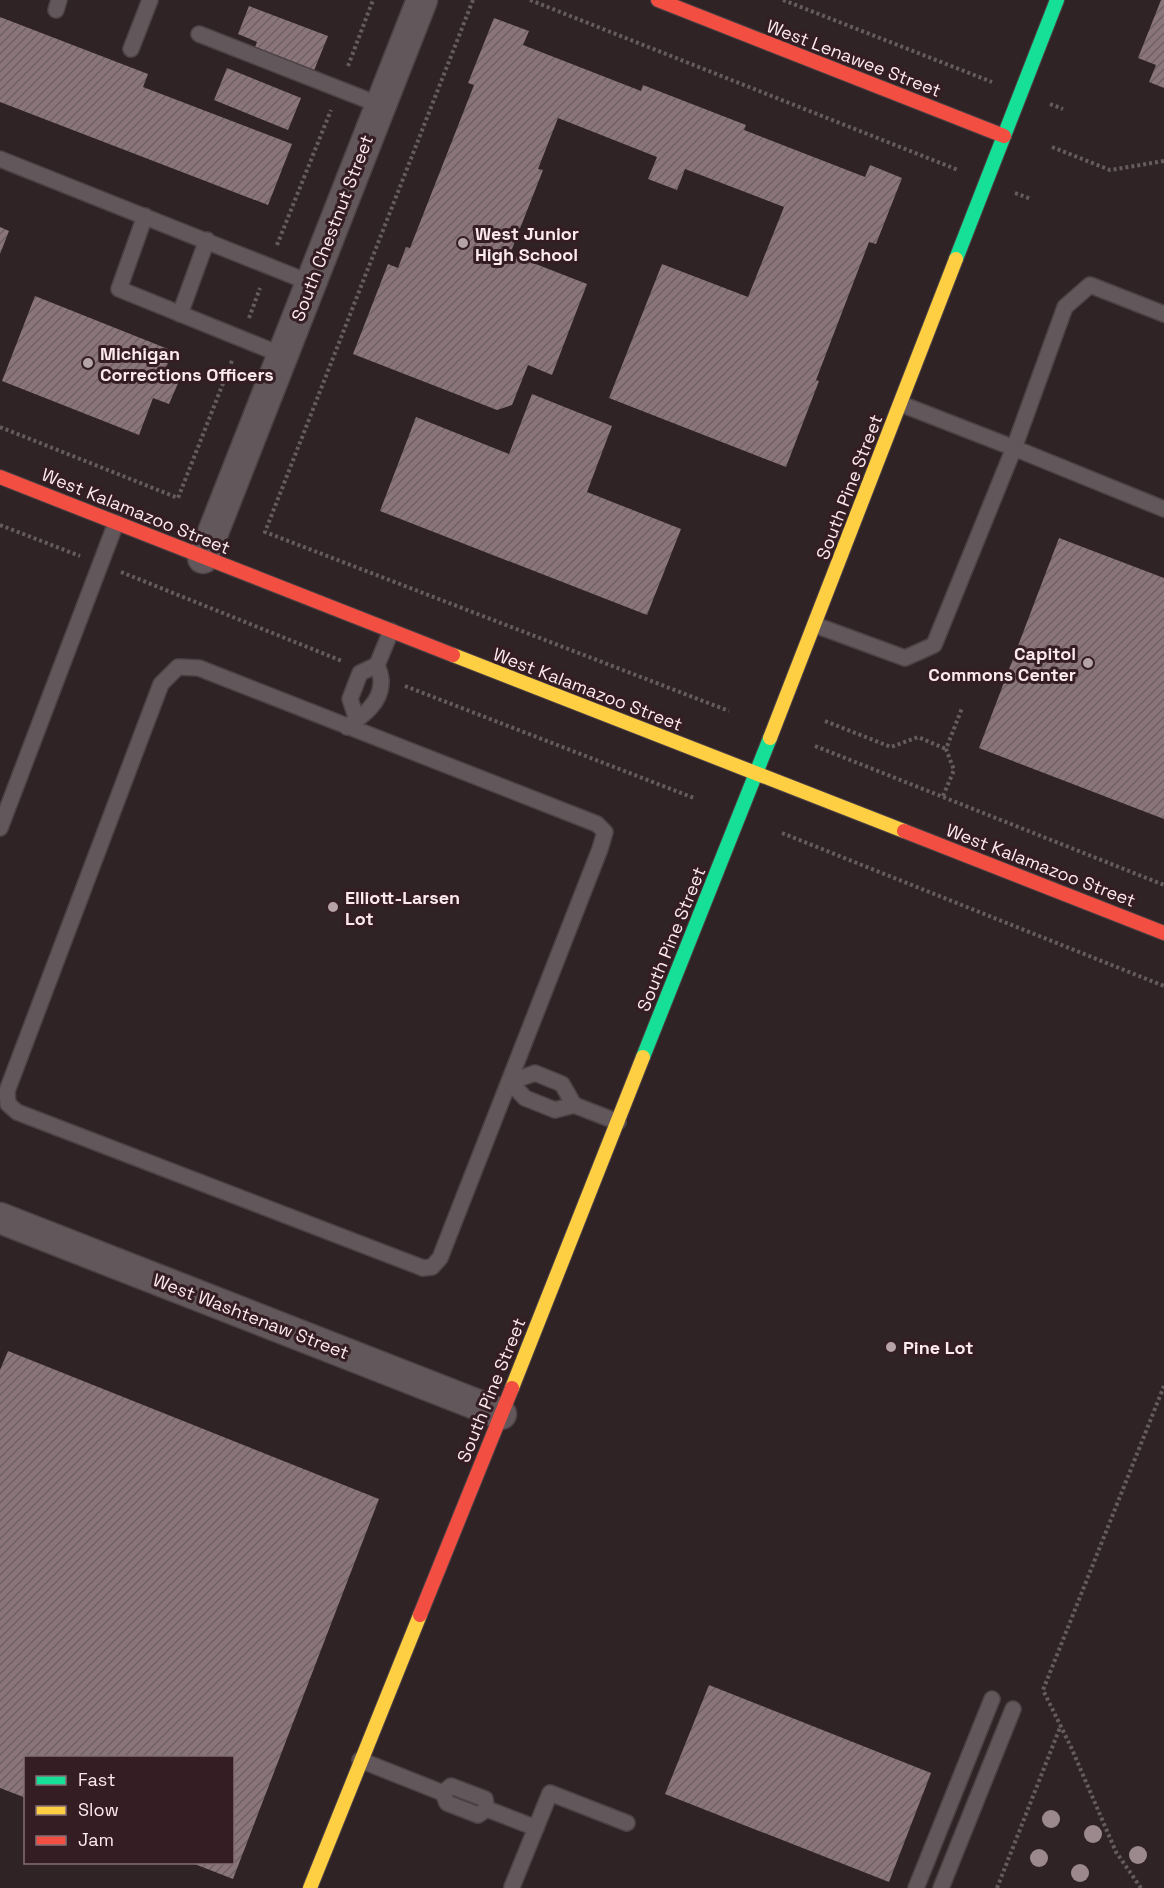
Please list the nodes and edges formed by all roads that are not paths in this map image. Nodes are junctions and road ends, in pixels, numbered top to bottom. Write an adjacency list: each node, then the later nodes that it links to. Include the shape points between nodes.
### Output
1 (150, 0): 6 (lane)
2 (422, 0): 7 (street, South Chestnut Street)
3 (658, 0): 8 (street, West Lenawee Street)
4 (1057, 0): 8 (street, South Pine Street)
5 (199, 34): 7 (lane)
6 (131, 49)
7 (381, 105): 12 (street, South Chestnut Street)
8 (1004, 136): 16 (street, South Pine Street)
9 (0, 159): 10 (lane)
10 (145, 216): 11 (lane); 13 (lane, via 119,289)
11 (207, 240): 12 (lane); 13 (lane)
12 (311, 283): 15 (street, South Chestnut Street)
13 (180, 314): 15 (lane)
14 (1164, 314): 17 (lane, via 1090,285 1065,307)
15 (282, 355): 21 (street, South Chestnut Street)
16 (901, 404): 17 (lane); 22 (street, South Pine Street)
17 (1014, 448): 19 (lane); 22 (lane, via 934,645 904,657)
18 (0, 477): 20 (street, West Kalamazoo Street)
19 (1164, 509)
20 (116, 523): 21 (street, West Kalamazoo Street); 27 (lane)
21 (203, 558): 23 (street, West Kalamazoo Street)
22 (815, 625): 26 (street, South Pine Street)
23 (391, 631): 24 (lane); 26 (street, West Kalamazoo Street)
24 (377, 665): 25 (lane, via 381,684 373,707); 25 (lane, via 360,673 350,699)
25 (352, 723): 29 (lane, via 597,824 605,832); 29 (lane, via 199,668 178,668 161,684 7,1091 8,1104 17,1112 423,1268 432,1267 440,1258)
26 (756, 774): 28 (street, West Kalamazoo Street); 31 (street, South Pine Street)
27 (0, 828)
28 (1164, 933)
29 (510, 1082): 30 (lane, via 525,1098 555,1110); 30 (lane, via 535,1073 562,1084)
30 (574, 1105): 31 (lane)
31 (618, 1122): 33 (street, South Pine Street)
32 (0, 1218): 33 (street, West Washtenaw Street)
33 (501, 1414): 36 (street, South Pine Street)
34 (992, 1699): 41 (lane)
35 (1013, 1709): 42 (lane)
36 (360, 1760): 38 (lane, via 443,1793 447,1803 478,1815 487,1809); 40 (street, South Pine Street)
37 (627, 1823): 38 (lane, via 550,1793)
38 (536, 1828): 39 (lane)
39 (512, 1887)
40 (310, 1888)
41 (916, 1888)
42 (941, 1888)

